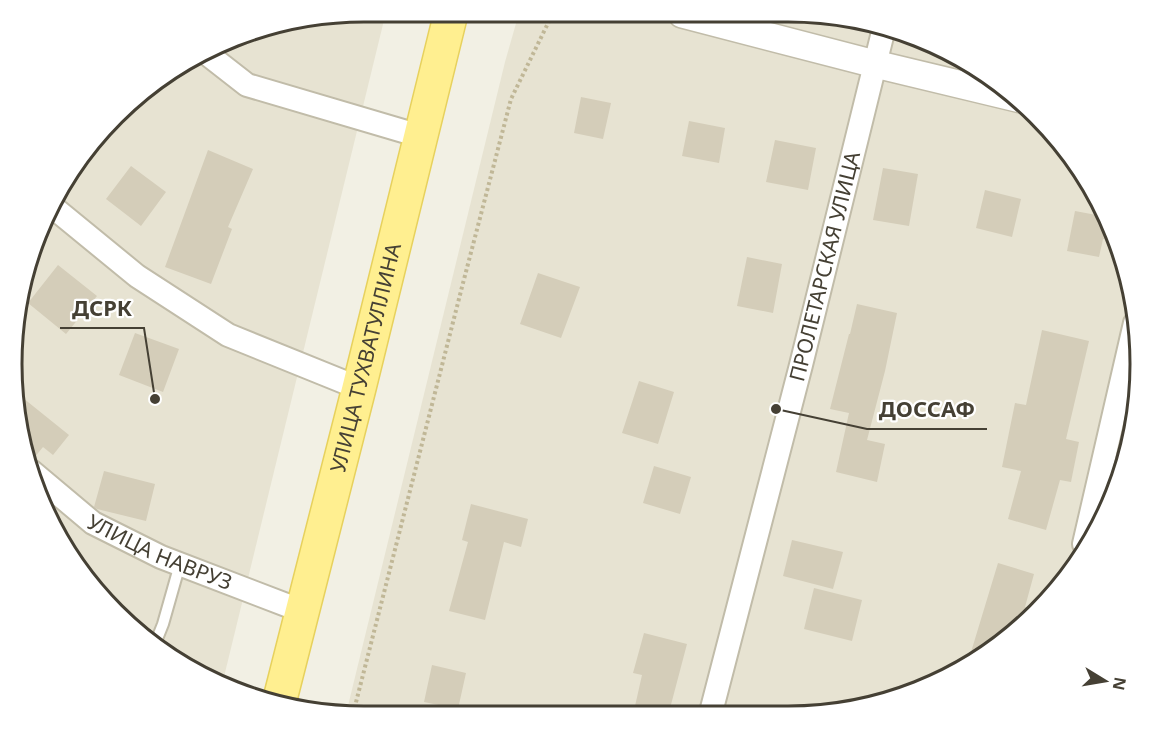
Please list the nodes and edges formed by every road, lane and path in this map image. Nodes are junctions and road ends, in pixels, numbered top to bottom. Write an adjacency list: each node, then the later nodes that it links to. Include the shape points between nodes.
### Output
1 (449, 22): 8 (main road, УЛИЦА ТУХВАТУЛЛИНА)
2 (549, 22): 18 (path, via 511,99)
3 (713, 22): 6 (street)
4 (882, 36): 6 (street, ПРОЛЕТАРСКАЯ УЛИЦА)
5 (213, 58): 8 (street, via 247,85)
6 (874, 64): 7 (street); 19 (street, ПРОЛЕТАРСКАЯ УЛИЦА)
7 (997, 93)
8 (420, 136): 11 (main road, УЛИЦА ТУХВАТУЛЛИНА)
9 (59, 212): 11 (street, via 137,276 228,335)
10 (1130, 345): 13 (street)
11 (359, 388): 15 (main road, УЛИЦА ТУХВАТУЛЛИНА)
12 (44, 482): 14 (street, УЛИЦА НАВРУЗ, via 93,523)
13 (1087, 533)
14 (180, 564): 15 (street, УЛИЦА НАВРУЗ); 16 (lane)
15 (302, 611): 17 (main road, УЛИЦА ТУХВАТУЛЛИНА)
16 (158, 637)
17 (281, 696)
18 (355, 706)
19 (713, 706)

